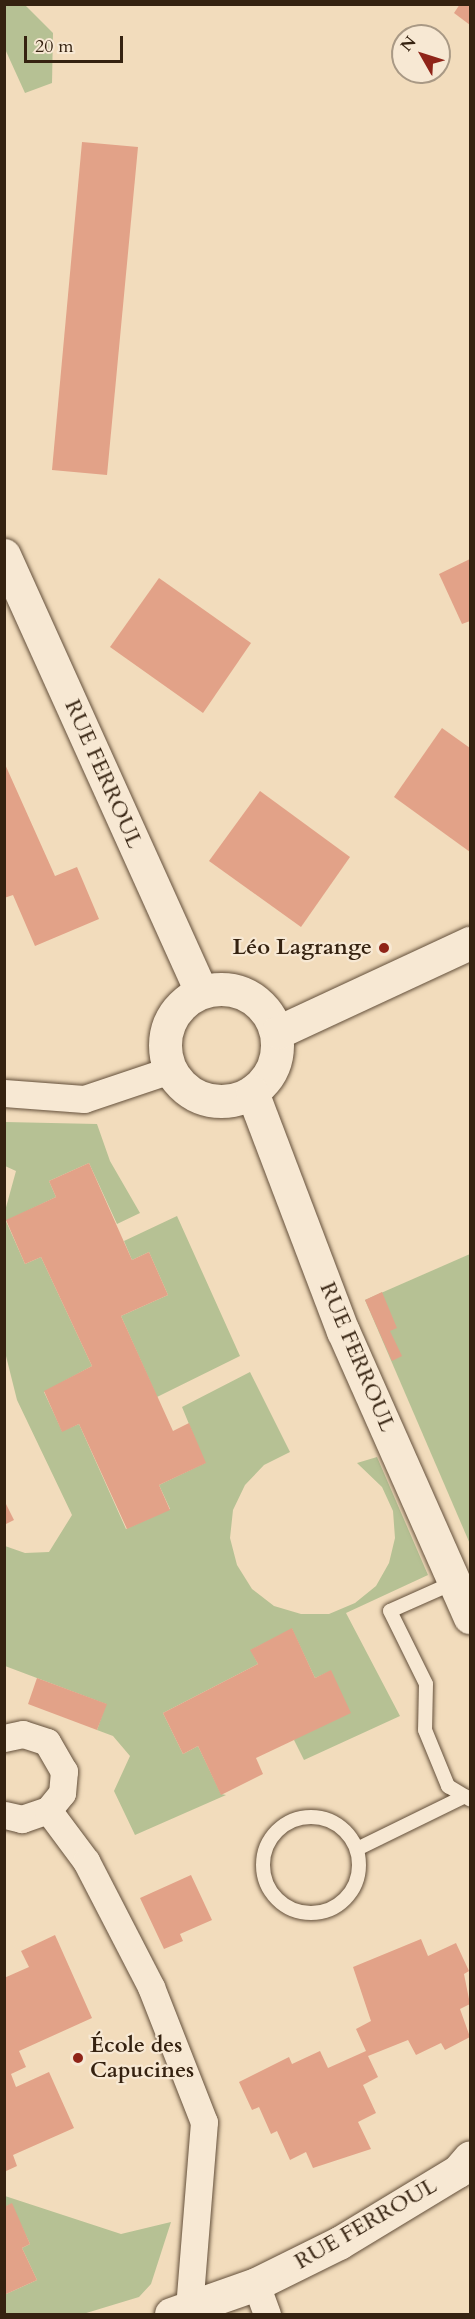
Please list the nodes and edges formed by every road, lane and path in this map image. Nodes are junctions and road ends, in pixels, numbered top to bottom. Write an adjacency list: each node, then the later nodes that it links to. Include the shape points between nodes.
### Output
1 (4, 555): 3 (street, RUE FERROUL)
2 (471, 943): 4 (street)
3 (201, 992): 4 (street, via 241,992 257,1002); 5 (street, via 185,1002 169,1026 165,1055)
4 (278, 1032): 6 (street, via 270,1074)
5 (170, 1070): 6 (street, via 184,1088 201,1098 221,1102); 7 (street, via 84,1099)
6 (252, 1092): 8 (street, RUE FERROUL, via 343,1331)
7 (4, 1093)
8 (455, 1582): 9 (street, RUE FERROUL); 11 (lane, via 390,1611 426,1684 425,1730 448,1786)
9 (471, 1617)
10 (4, 1738): 12 (street, via 35,1736 56,1751 64,1782)
11 (468, 1797): 14 (lane)
12 (48, 1810): 13 (street, via 22,1819); 17 (street, via 87,1861 151,1987 204,2122)
13 (4, 1815)
14 (357, 1849): 14 (lane, via 336,1823 304,1816 289,1822 266,1846 264,1879 283,1905 297,1911 326,1911 351,1893 357,1880)
15 (471, 2157): 16 (street, RUE FERROUL, via 458,2171 339,2243)
16 (256, 2284): 17 (street, RUE FERROUL); 18 (street)
17 (180, 2311)
18 (267, 2314)

